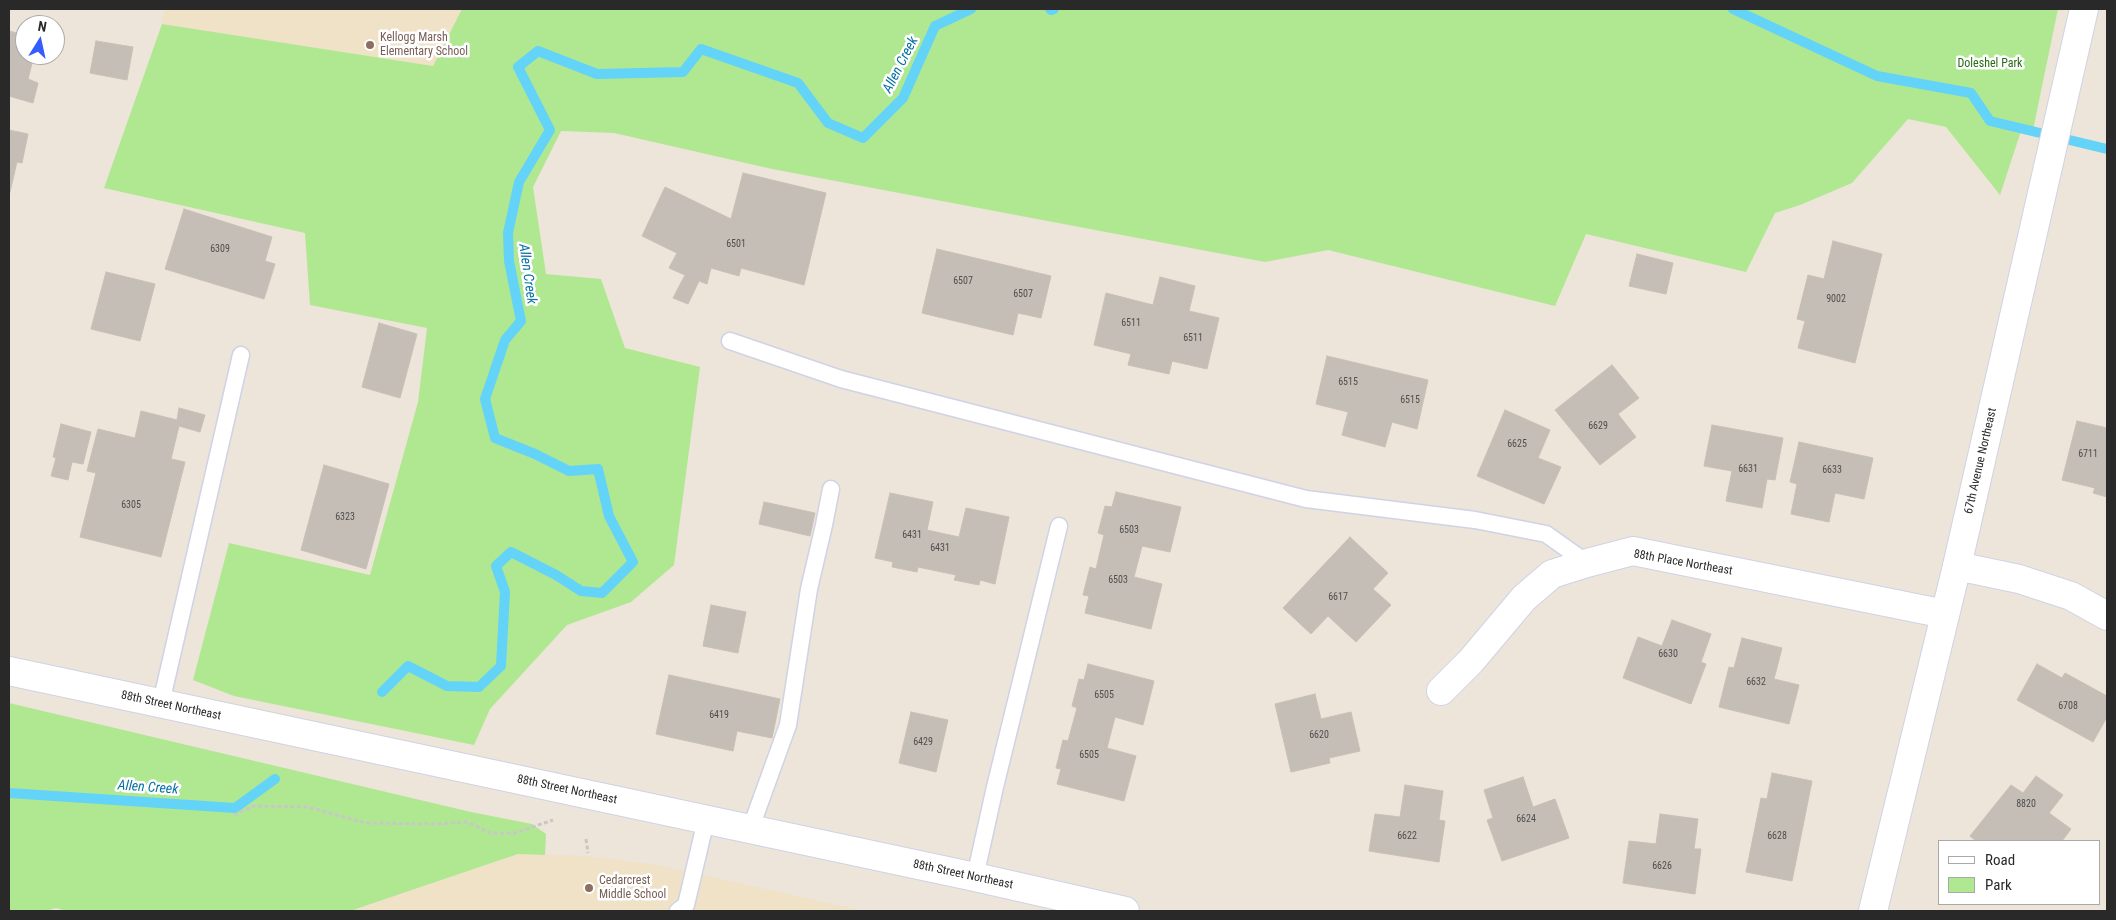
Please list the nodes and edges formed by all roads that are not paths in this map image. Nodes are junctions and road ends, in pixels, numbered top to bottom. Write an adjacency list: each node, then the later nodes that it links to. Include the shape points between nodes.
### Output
1 (2084, 9): 7 (main road, 67th Avenue Northeast)
2 (730, 341): 6 (lane, via 842,380 1306,499 1475,520 1546,534)
3 (241, 356): 12 (lane)
4 (831, 489): 14 (lane, via 809,589 788,725)
5 (1059, 526): 15 (lane)
6 (1586, 563): 8 (main road, 88th Place Northeast, via 1633,552); 11 (main road, 88th Place Northeast, via 1552,574 1524,598)
7 (1957, 566): 8 (main road, 67th Avenue Northeast); 9 (main road, via 2019,579 2071,596)
8 (1945, 614): 18 (main road, 67th Avenue Northeast)
9 (2107, 616)
10 (9, 671): 12 (main road, 88th Street Northeast)
11 (1441, 691)
12 (161, 703): 13 (main road, 88th Street Northeast)
13 (706, 820): 14 (main road, 88th Street Northeast); 16 (lane, via 686,905)
14 (750, 830): 15 (main road, 88th Street Northeast)
15 (975, 877): 17 (main road, 88th Street Northeast)
16 (678, 911)
17 (1125, 911)
18 (1873, 911)

